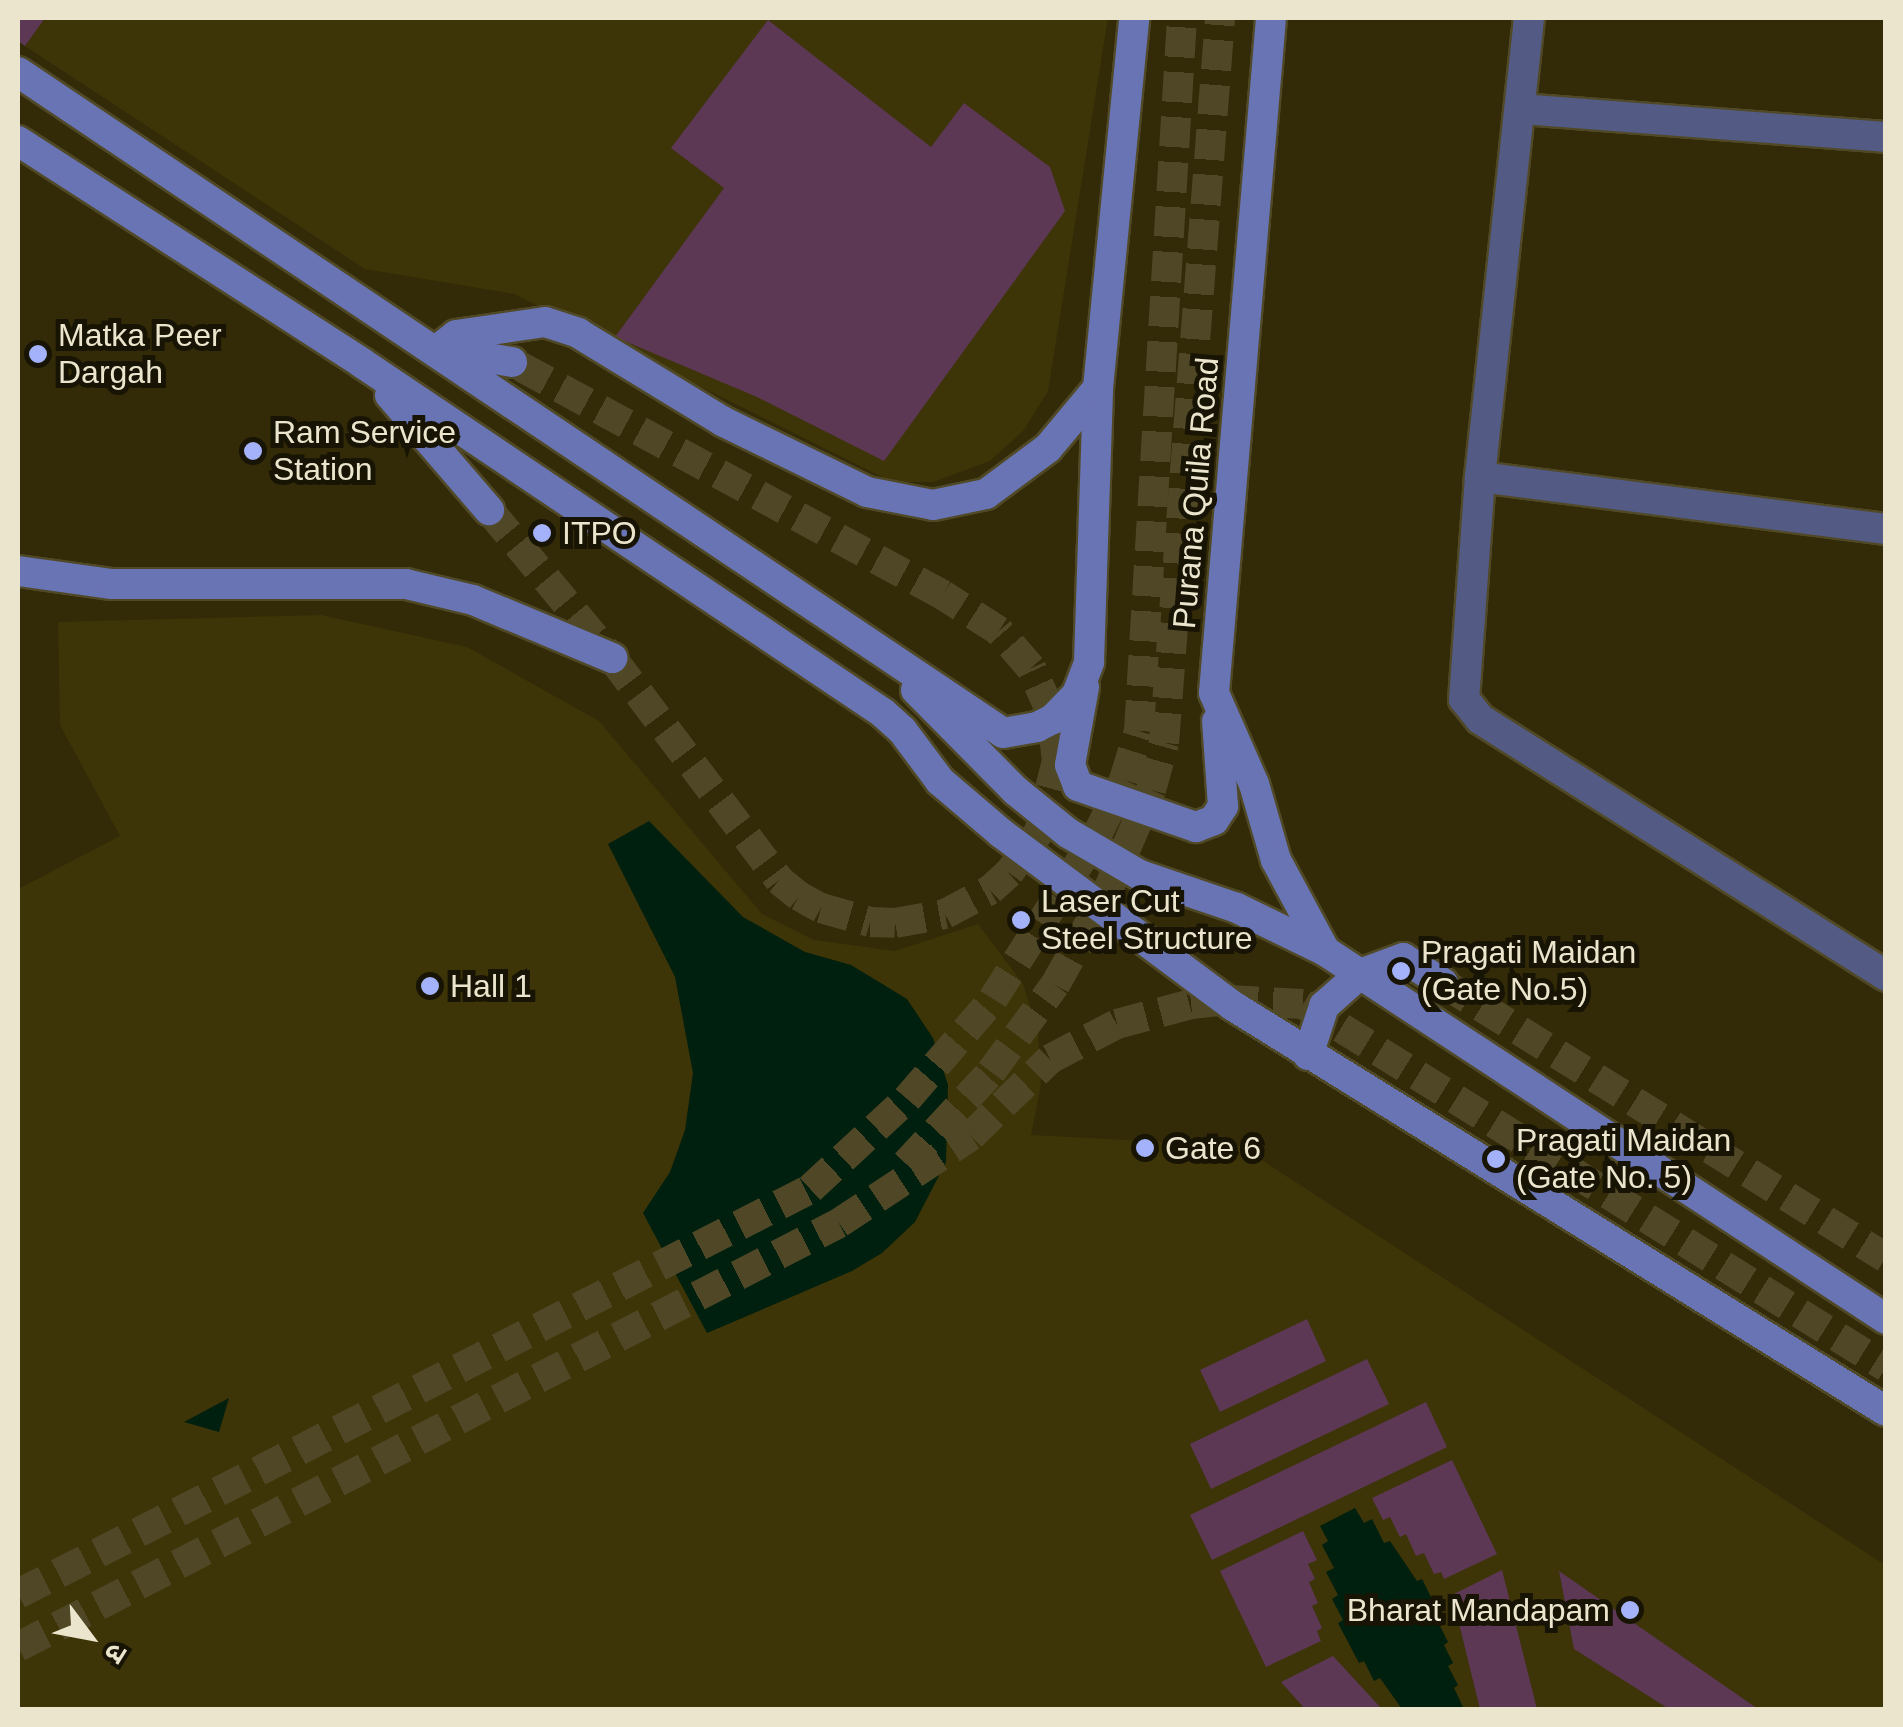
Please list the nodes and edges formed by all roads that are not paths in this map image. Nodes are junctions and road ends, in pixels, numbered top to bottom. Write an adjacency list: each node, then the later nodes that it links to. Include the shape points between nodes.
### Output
1 (1134, 18): 11 (main road)
2 (1272, 18): 19 (main road, Purana Quila Road)
3 (1529, 18): 5 (street)
4 (18, 72): 8 (main road)
5 (1522, 109): 6 (street); 12 (street)
6 (1886, 136)
7 (23, 147): 10 (main road)
8 (437, 350): 9 (main road); 11 (main road, via 456,335 545,322 578,333 722,421 867,492 932,505 986,494 1048,448); 16 (main road)
9 (512, 362)
10 (362, 363): 13 (main road); 24 (main road, via 884,714 940,781 1001,833)
11 (1098, 388): 18 (main road)
12 (1480, 477): 14 (street); 22 (street, via 1461,690 1468,708)
13 (489, 510)
14 (1886, 529)
15 (18, 571): 17 (main road, via 112,584 406,584 472,600)
16 (883, 655): 18 (main road, via 1003,733 1053,718 1077,694); 20 (main road, via 1016,790 1068,833 1140,875 1237,908)
17 (612, 658)
18 (1089, 662): 19 (main road, via 1070,757 1074,779 1092,794 1196,826 1214,820 1224,798)
19 (1214, 693): 20 (main road, Purana Quila Road, via 1254,784 1276,860)
20 (1325, 951): 21 (main road)
21 (1360, 974): 23 (main road, via 1403,958); 24 (main road, via 1324,1006); 25 (main road)
22 (1886, 976)
23 (1443, 983)
24 (1308, 1055): 26 (main road)
25 (1886, 1318)
26 (1886, 1411)

